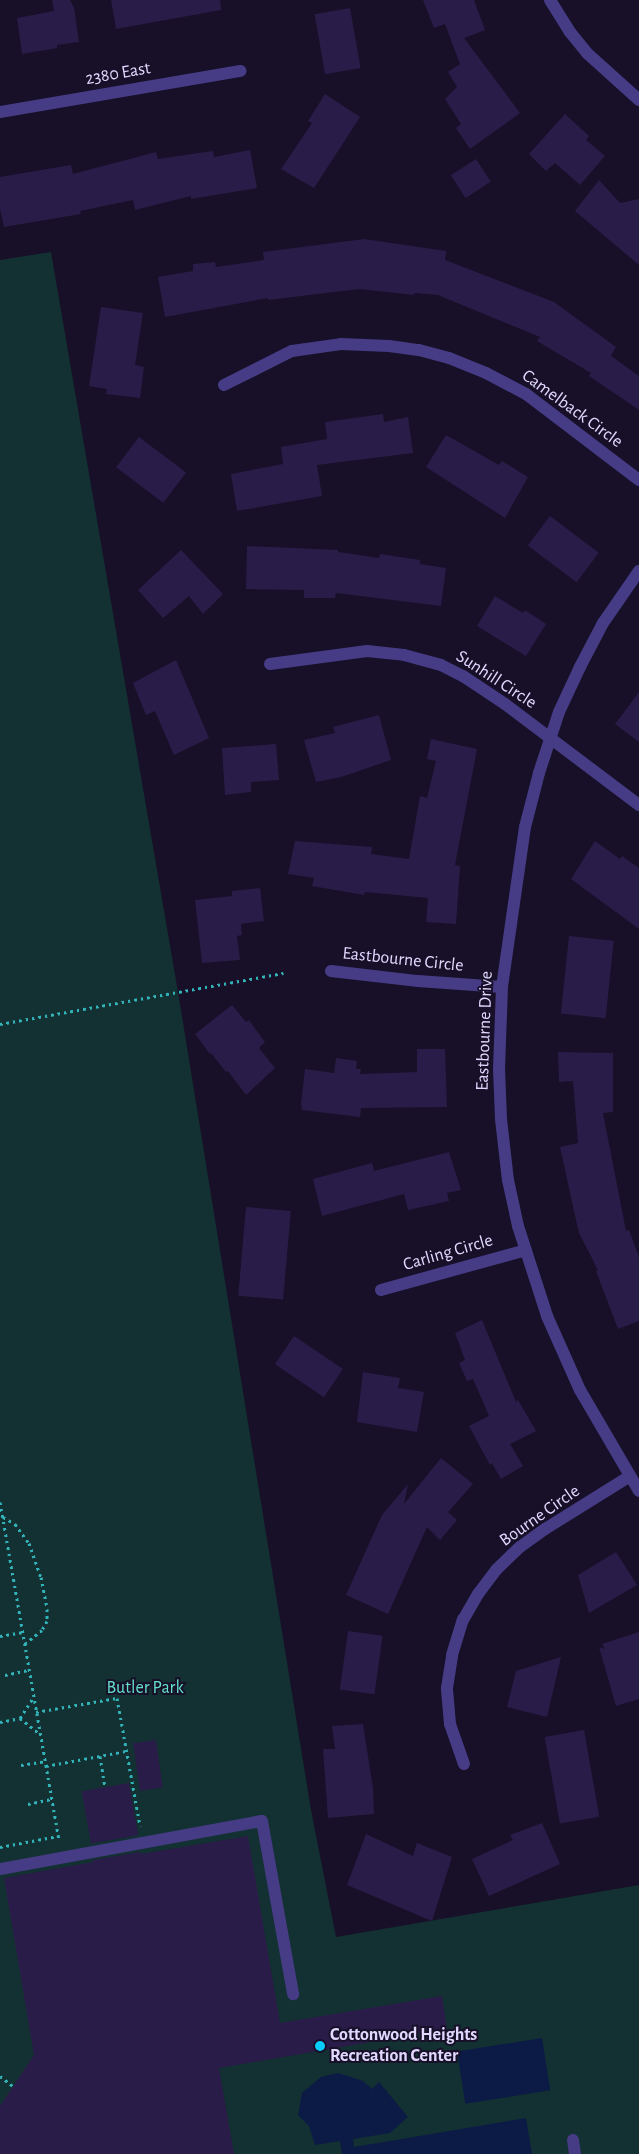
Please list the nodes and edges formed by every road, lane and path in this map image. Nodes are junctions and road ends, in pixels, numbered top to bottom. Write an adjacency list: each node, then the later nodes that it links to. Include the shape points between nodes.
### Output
1 (550, 0): 3 (street, via 588,54)
2 (241, 71): 4 (street, 2380 East)
3 (639, 100)
4 (0, 112)
5 (224, 385): 6 (street, Camelback Circle, via 292,351 341,344 419,350 476,369 526,394)
6 (639, 480)
7 (639, 571): 9 (street, Eastbourne Drive, via 603,623 559,712)
8 (270, 664): 9 (street, Sunhill Circle, via 366,651 404,655 463,676)
9 (550, 739): 10 (street, Sunhill Circle); 13 (street, Eastbourne Drive, via 525,828)
10 (639, 805)
11 (331, 970): 13 (street, Eastbourne Circle)
12 (283, 973): 14 (path)
13 (502, 987): 15 (street, Eastbourne Drive, via 500,1119 508,1180)
14 (0, 1024)
15 (526, 1250): 16 (street, Carling Circle); 17 (street, Eastbourne Drive, via 564,1357)
16 (381, 1290)
17 (630, 1476): 18 (street, Eastbourne Drive); 34 (street, Bourne Circle, via 520,1548 497,1569 463,1620 452,1655 447,1688 450,1724)
18 (639, 1491)
19 (0, 1502): 20 (path)
20 (3, 1517): 21 (path); 23 (path, via 15,1524 29,1543 41,1577 45,1601 47,1621 42,1630)
21 (22, 1632): 22 (path); 23 (path)
22 (0, 1636)
23 (24, 1644): 24 (path)
24 (29, 1670): 25 (path); 26 (path)
25 (5, 1675)
26 (34, 1698): 27 (path); 28 (path)
27 (36, 1712): 30 (path); 31 (path, via 117,1698)
28 (20, 1718): 29 (path); 30 (path)
29 (0, 1722)
30 (40, 1734): 33 (path)
31 (126, 1751): 32 (path); 40 (path)
32 (100, 1756): 36 (path); 37 (path)
33 (45, 1761): 35 (path); 36 (path)
34 (464, 1764)
35 (21, 1765)
36 (46, 1766): 38 (path)
37 (105, 1786)
38 (52, 1799): 39 (path); 41 (path)
39 (28, 1804)
40 (141, 1834)
41 (58, 1836): 42 (path); 43 (path)
42 (60, 1843)
43 (0, 1847)
44 (0, 1869): 45 (street, via 262,1821)
45 (292, 1994)
46 (0, 2076): 47 (path)
47 (13, 2086)
48 (573, 2140): 49 (street)
49 (575, 2154)

